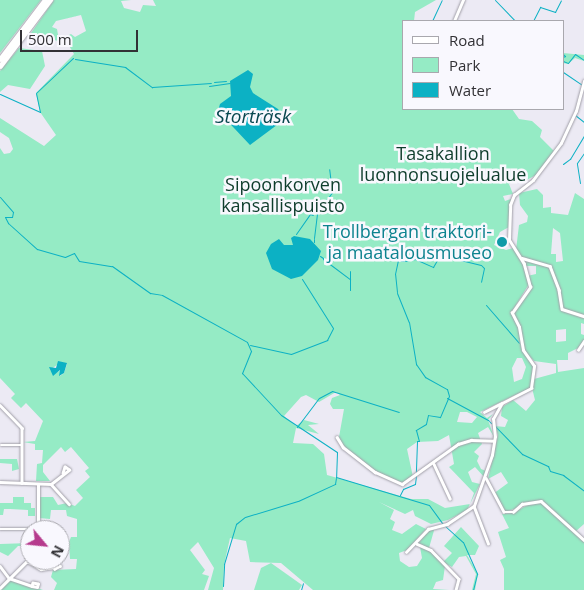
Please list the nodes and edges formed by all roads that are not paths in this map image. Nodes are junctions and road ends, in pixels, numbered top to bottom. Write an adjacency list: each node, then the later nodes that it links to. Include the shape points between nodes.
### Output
1 (46, 0): 5 (highway)
2 (50, 0): 6 (highway)
3 (463, 0): 4 (street)
4 (454, 20)
5 (0, 58)
6 (0, 66)
7 (584, 82): 8 (street, via 576,111 561,144 533,180 513,196 510,240)
8 (520, 258): 9 (street, via 550,266 562,309); 12 (street, via 530,287 512,312 519,327 522,347 533,361 534,370 530,390)
9 (584, 316)
10 (584, 341): 11 (street)
11 (578, 350)
12 (502, 403): 14 (street); 16 (street, via 492,423)
13 (0, 405): 17 (street, via 22,428)
14 (484, 412)
15 (336, 437): 19 (street, via 343,447 379,475 402,484)
16 (494, 442): 19 (street, via 466,441); 21 (street)
17 (22, 444): 18 (street); 23 (street)
18 (1, 445)
19 (434, 464): 26 (street)
20 (63, 473): 24 (street)
21 (486, 478): 28 (street); 32 (street, via 504,512 513,512 522,504 541,501)
22 (0, 482): 23 (street)
23 (22, 483): 25 (street)
24 (51, 484): 25 (street); 27 (street)
25 (38, 485): 29 (street)
26 (450, 499)
27 (69, 504)
28 (474, 506): 33 (street, via 447,524 428,529); 34 (street)
29 (38, 520)
30 (0, 529): 31 (street)
31 (20, 530)
32 (584, 540)
33 (416, 544): 35 (street); 41 (street, via 431,550 459,579)
34 (488, 544)
35 (406, 552)
36 (0, 568): 38 (street)
37 (20, 568): 38 (street)
38 (9, 578): 39 (street); 40 (street)
39 (32, 586)
40 (0, 588)
41 (456, 590)

